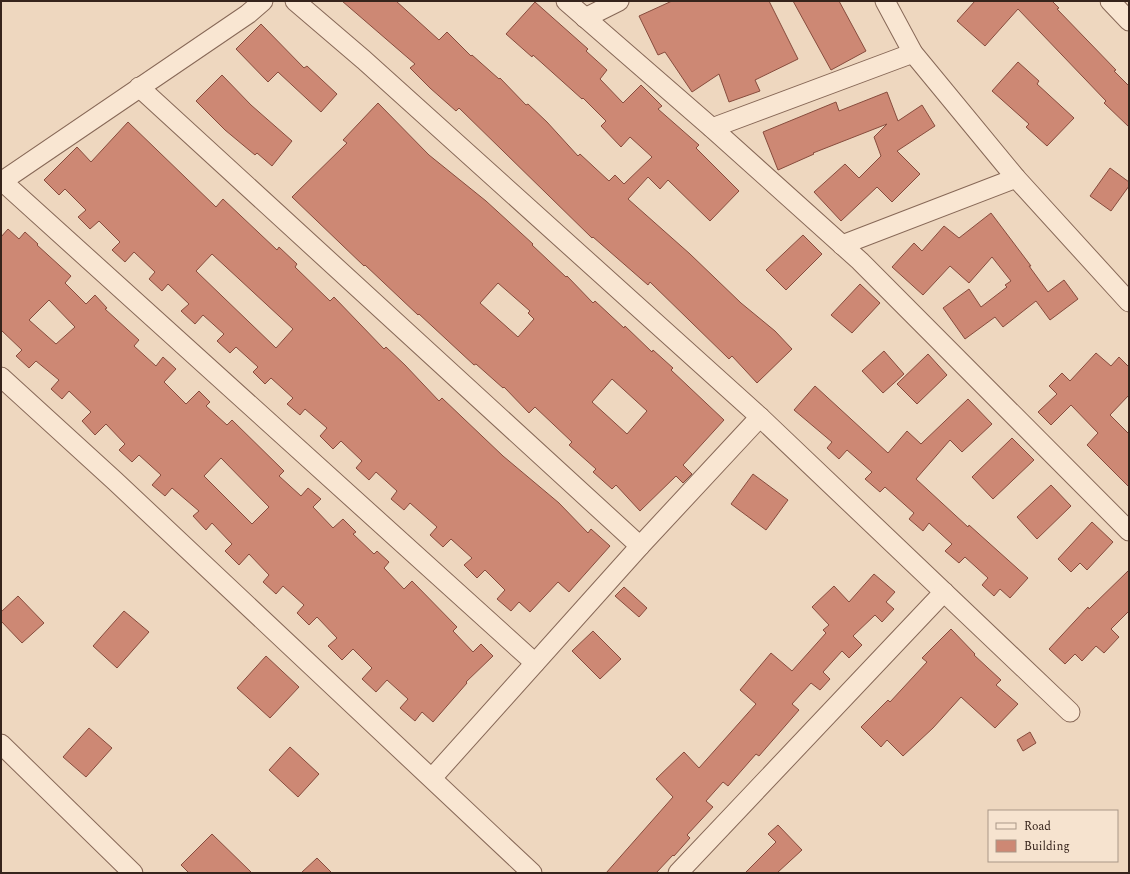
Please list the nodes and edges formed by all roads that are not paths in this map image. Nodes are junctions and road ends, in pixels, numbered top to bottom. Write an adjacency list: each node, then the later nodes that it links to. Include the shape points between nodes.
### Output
1 (263, 1): 10 (street, via 248,14)
2 (295, 1): 17 (street, via 364,60)
3 (566, 1): 7 (street)
4 (619, 1): 7 (street)
5 (885, 1): 9 (street)
6 (1110, 1): 8 (street)
7 (585, 18): 11 (street)
8 (1129, 21)
9 (913, 53): 11 (street); 12 (street)
10 (139, 87): 13 (street); 19 (street)
11 (712, 128): 14 (street)
12 (1016, 178): 14 (street); 15 (street)
13 (1, 182): 21 (street)
14 (842, 245): 18 (street)
15 (1129, 302)
16 (1, 378): 24 (street)
17 (760, 417): 19 (street); 20 (street)
18 (1129, 531)
19 (640, 546): 21 (street)
20 (944, 592): 22 (street); 27 (street)
21 (535, 663): 24 (street)
22 (1070, 712)
23 (1, 744): 25 (street)
24 (432, 778): 26 (street)
25 (133, 873)
26 (532, 873)
27 (678, 873)

